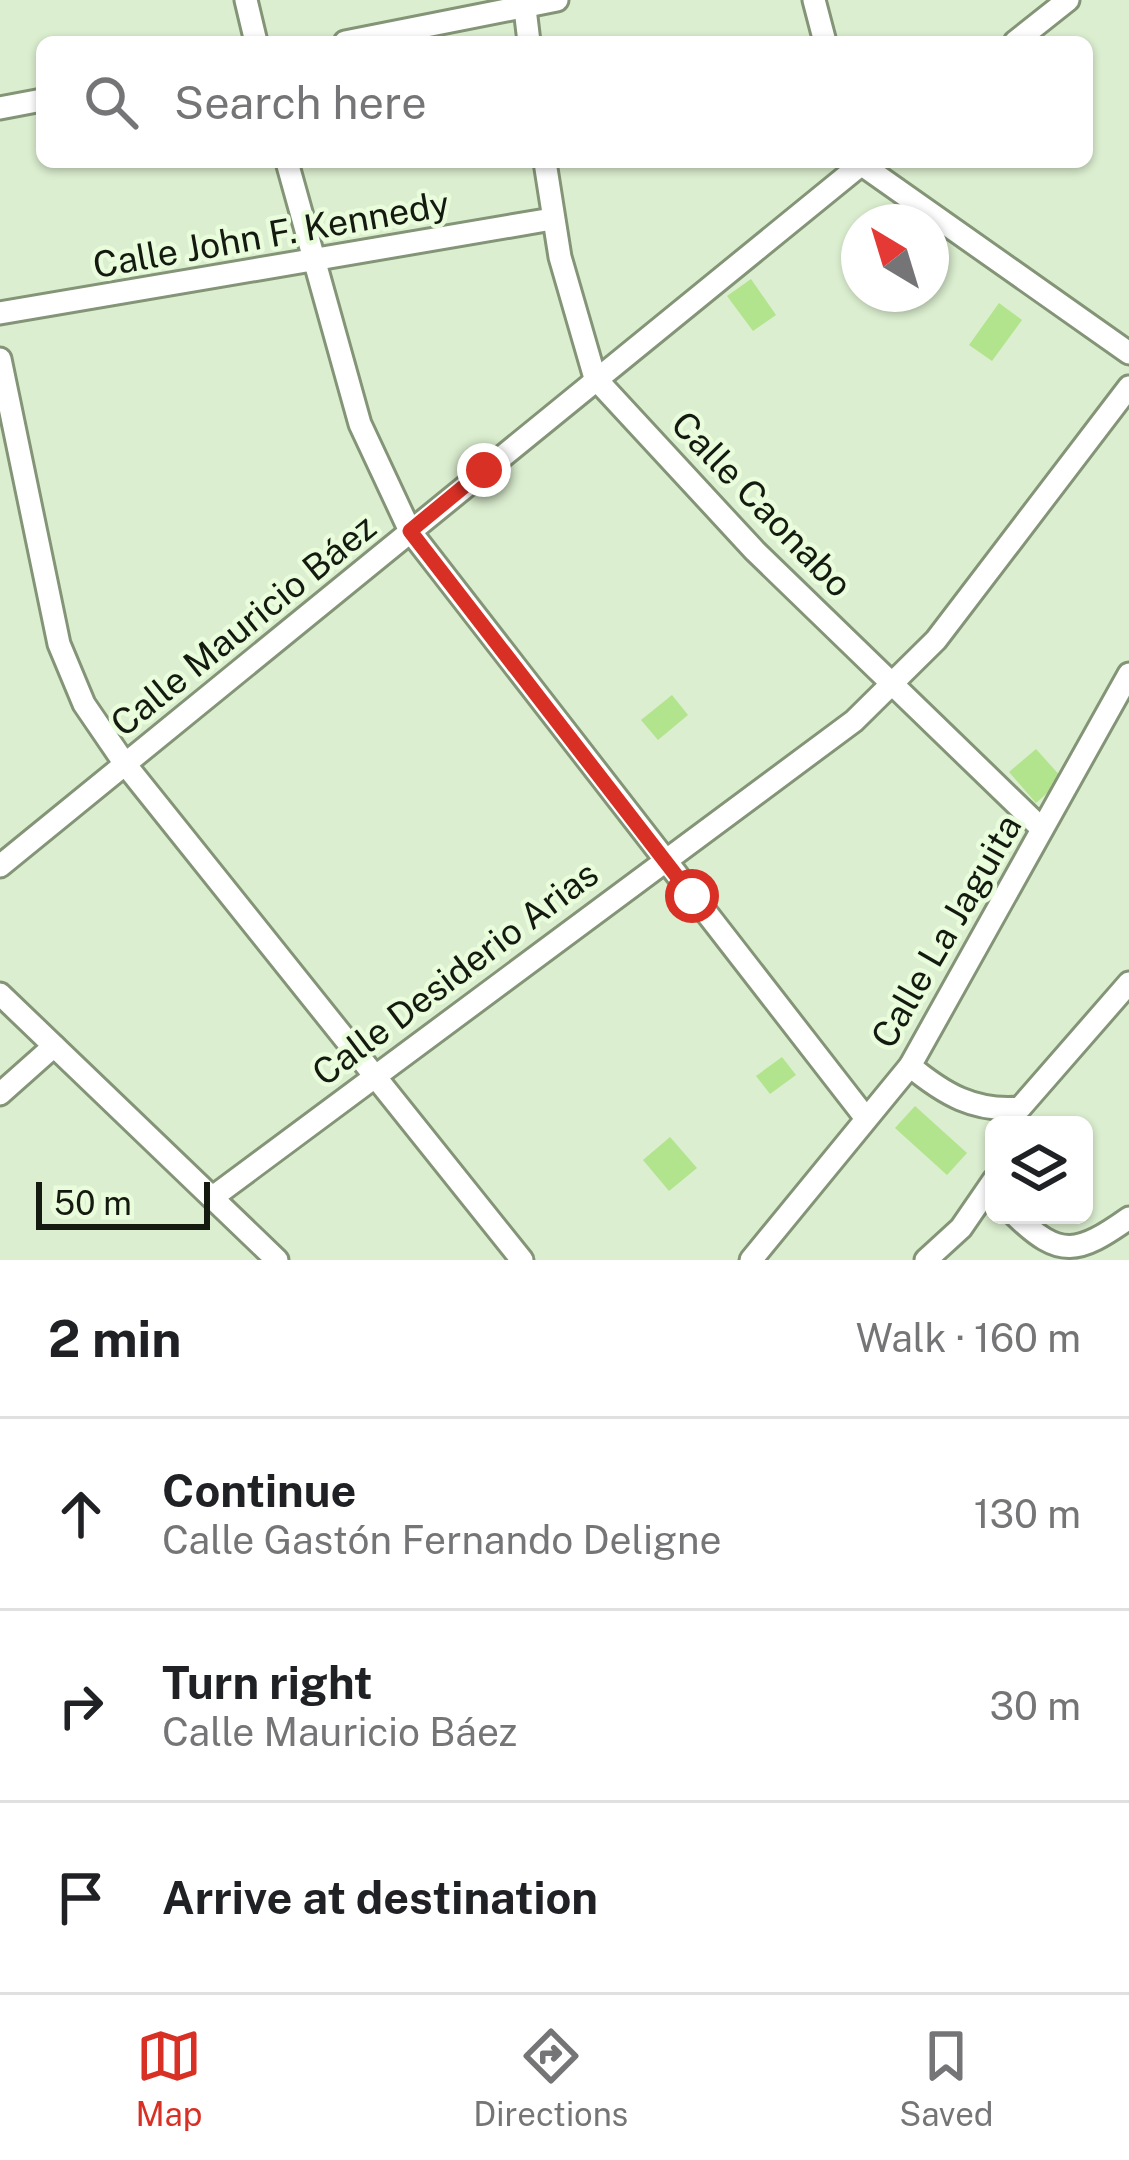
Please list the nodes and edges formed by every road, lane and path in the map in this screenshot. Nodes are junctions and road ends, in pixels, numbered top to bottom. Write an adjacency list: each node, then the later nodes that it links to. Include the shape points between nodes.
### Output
1 (246, 0): 6 (street)
2 (557, 0): 5 (street)
3 (814, 0): 9 (street)
4 (1068, 0): 10 (street)
5 (524, 3): 7 (street); 8 (street)
6 (255, 36)
7 (373, 36)
8 (528, 36)
9 (823, 36)
10 (1023, 36)
11 (36, 101): 12 (street)
12 (0, 108)
13 (288, 168): 18 (street)
14 (546, 168): 17 (street, Calle Caonabo)
15 (854, 168): 22 (street, Calle Mauricio Báez)
16 (867, 168): 20 (street)
17 (552, 218): 18 (street, Calle John F. Kennedy); 22 (street, Calle Caonabo)
18 (312, 261): 19 (street, Calle John F. Kennedy); 24 (street, via 360,424)
19 (0, 314)
20 (1129, 353)
21 (0, 359): 27 (street, via 59,644 84,704)
22 (595, 377): 24 (street, Calle Mauricio Báez); 26 (street, Calle Caonabo, via 755,551)
23 (1129, 387): 26 (street, Calle Desiderio Arias, via 936,640)
24 (410, 531): 27 (street, Calle Mauricio Báez); 29 (street)
25 (1129, 674): 28 (street, Calle La Jaguita)
26 (893, 683): 28 (street, Calle Caonabo); 29 (street, Calle Desiderio Arias, via 854,721)
27 (125, 764): 30 (street, Calle Mauricio Báez); 35 (street)
28 (1042, 830): 34 (street, Calle La Jaguita)
29 (663, 860): 35 (street, Calle Desiderio Arias); 38 (street)
30 (0, 866)
31 (1129, 983): 37 (street)
32 (0, 994): 33 (street)
33 (54, 1046): 36 (street); 40 (street)
34 (910, 1066): 37 (street, via 961,1101); 38 (street, Calle La Jaguita)
35 (375, 1073): 40 (street, Calle Desiderio Arias); 44 (street)
36 (0, 1094)
37 (1017, 1116)
38 (865, 1117): 45 (street, Calle La Jaguita)
39 (985, 1193): 46 (street)
40 (213, 1197): 43 (street)
41 (1129, 1218): 42 (street, via 1066,1249 1044,1244)
42 (1024, 1224)
43 (277, 1260)
44 (522, 1260)
45 (751, 1260)
46 (926, 1260)

